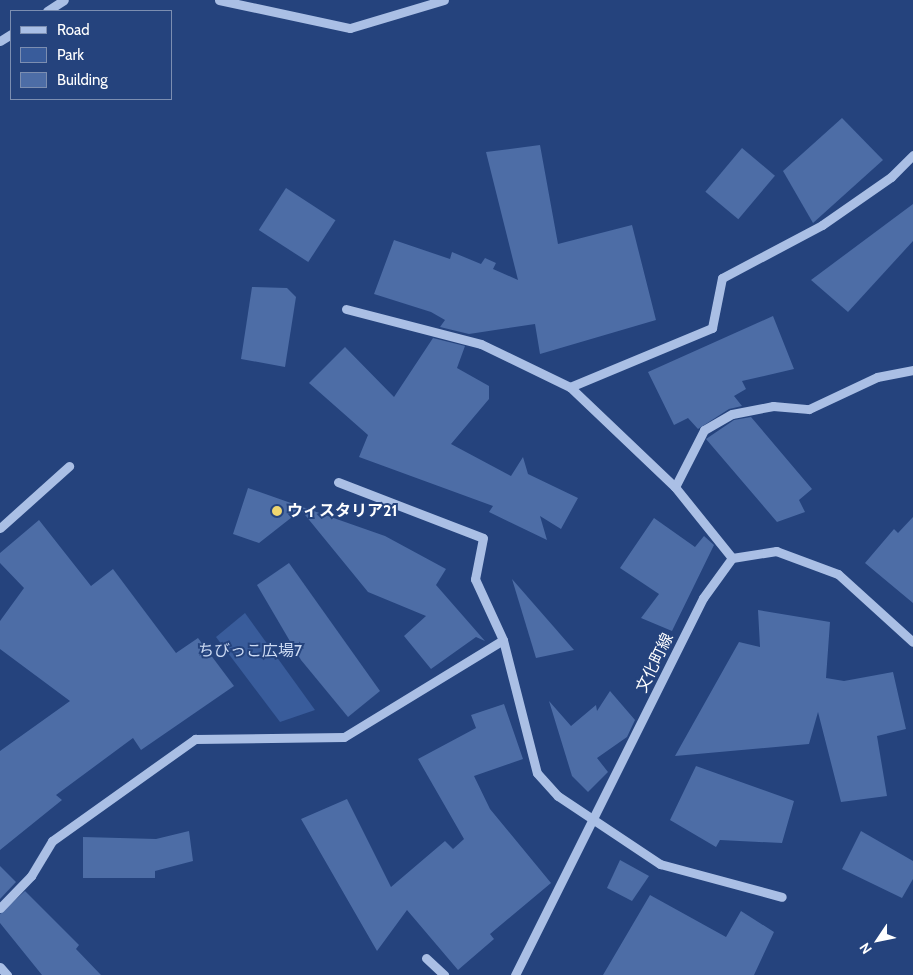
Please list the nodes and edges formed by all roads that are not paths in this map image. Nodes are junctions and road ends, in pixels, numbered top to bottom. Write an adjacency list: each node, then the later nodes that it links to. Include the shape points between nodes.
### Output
1 (64, 0): 5 (street)
2 (219, 0): 4 (street, via 350,28)
3 (444, 0): 4 (street)
4 (428, 2)
5 (48, 10)
6 (913, 155): 9 (street, via 891,177 822,225 722,278 712,328)
7 (346, 310): 9 (street, via 481,344)
8 (913, 370): 12 (street, via 877,377 809,409 773,406 732,414 704,430)
9 (570, 387): 12 (street)
10 (69, 466): 13 (street)
11 (338, 482): 15 (street, via 483,538 475,578)
12 (675, 487): 14 (street)
13 (0, 528)
14 (732, 558): 16 (street, via 776,551 838,574); 17 (street, 文化町線, via 703,598)
15 (503, 640): 17 (street, via 537,773 558,796); 19 (street, via 344,737 195,739 52,841 31,876)
16 (913, 642)
17 (594, 822): 18 (street, via 660,864); 24 (street, 文化町線)
18 (782, 897)
19 (0, 908)
20 (426, 958): 23 (street)
21 (0, 967): 22 (street)
22 (7, 975)
23 (444, 975)
24 (515, 975)

